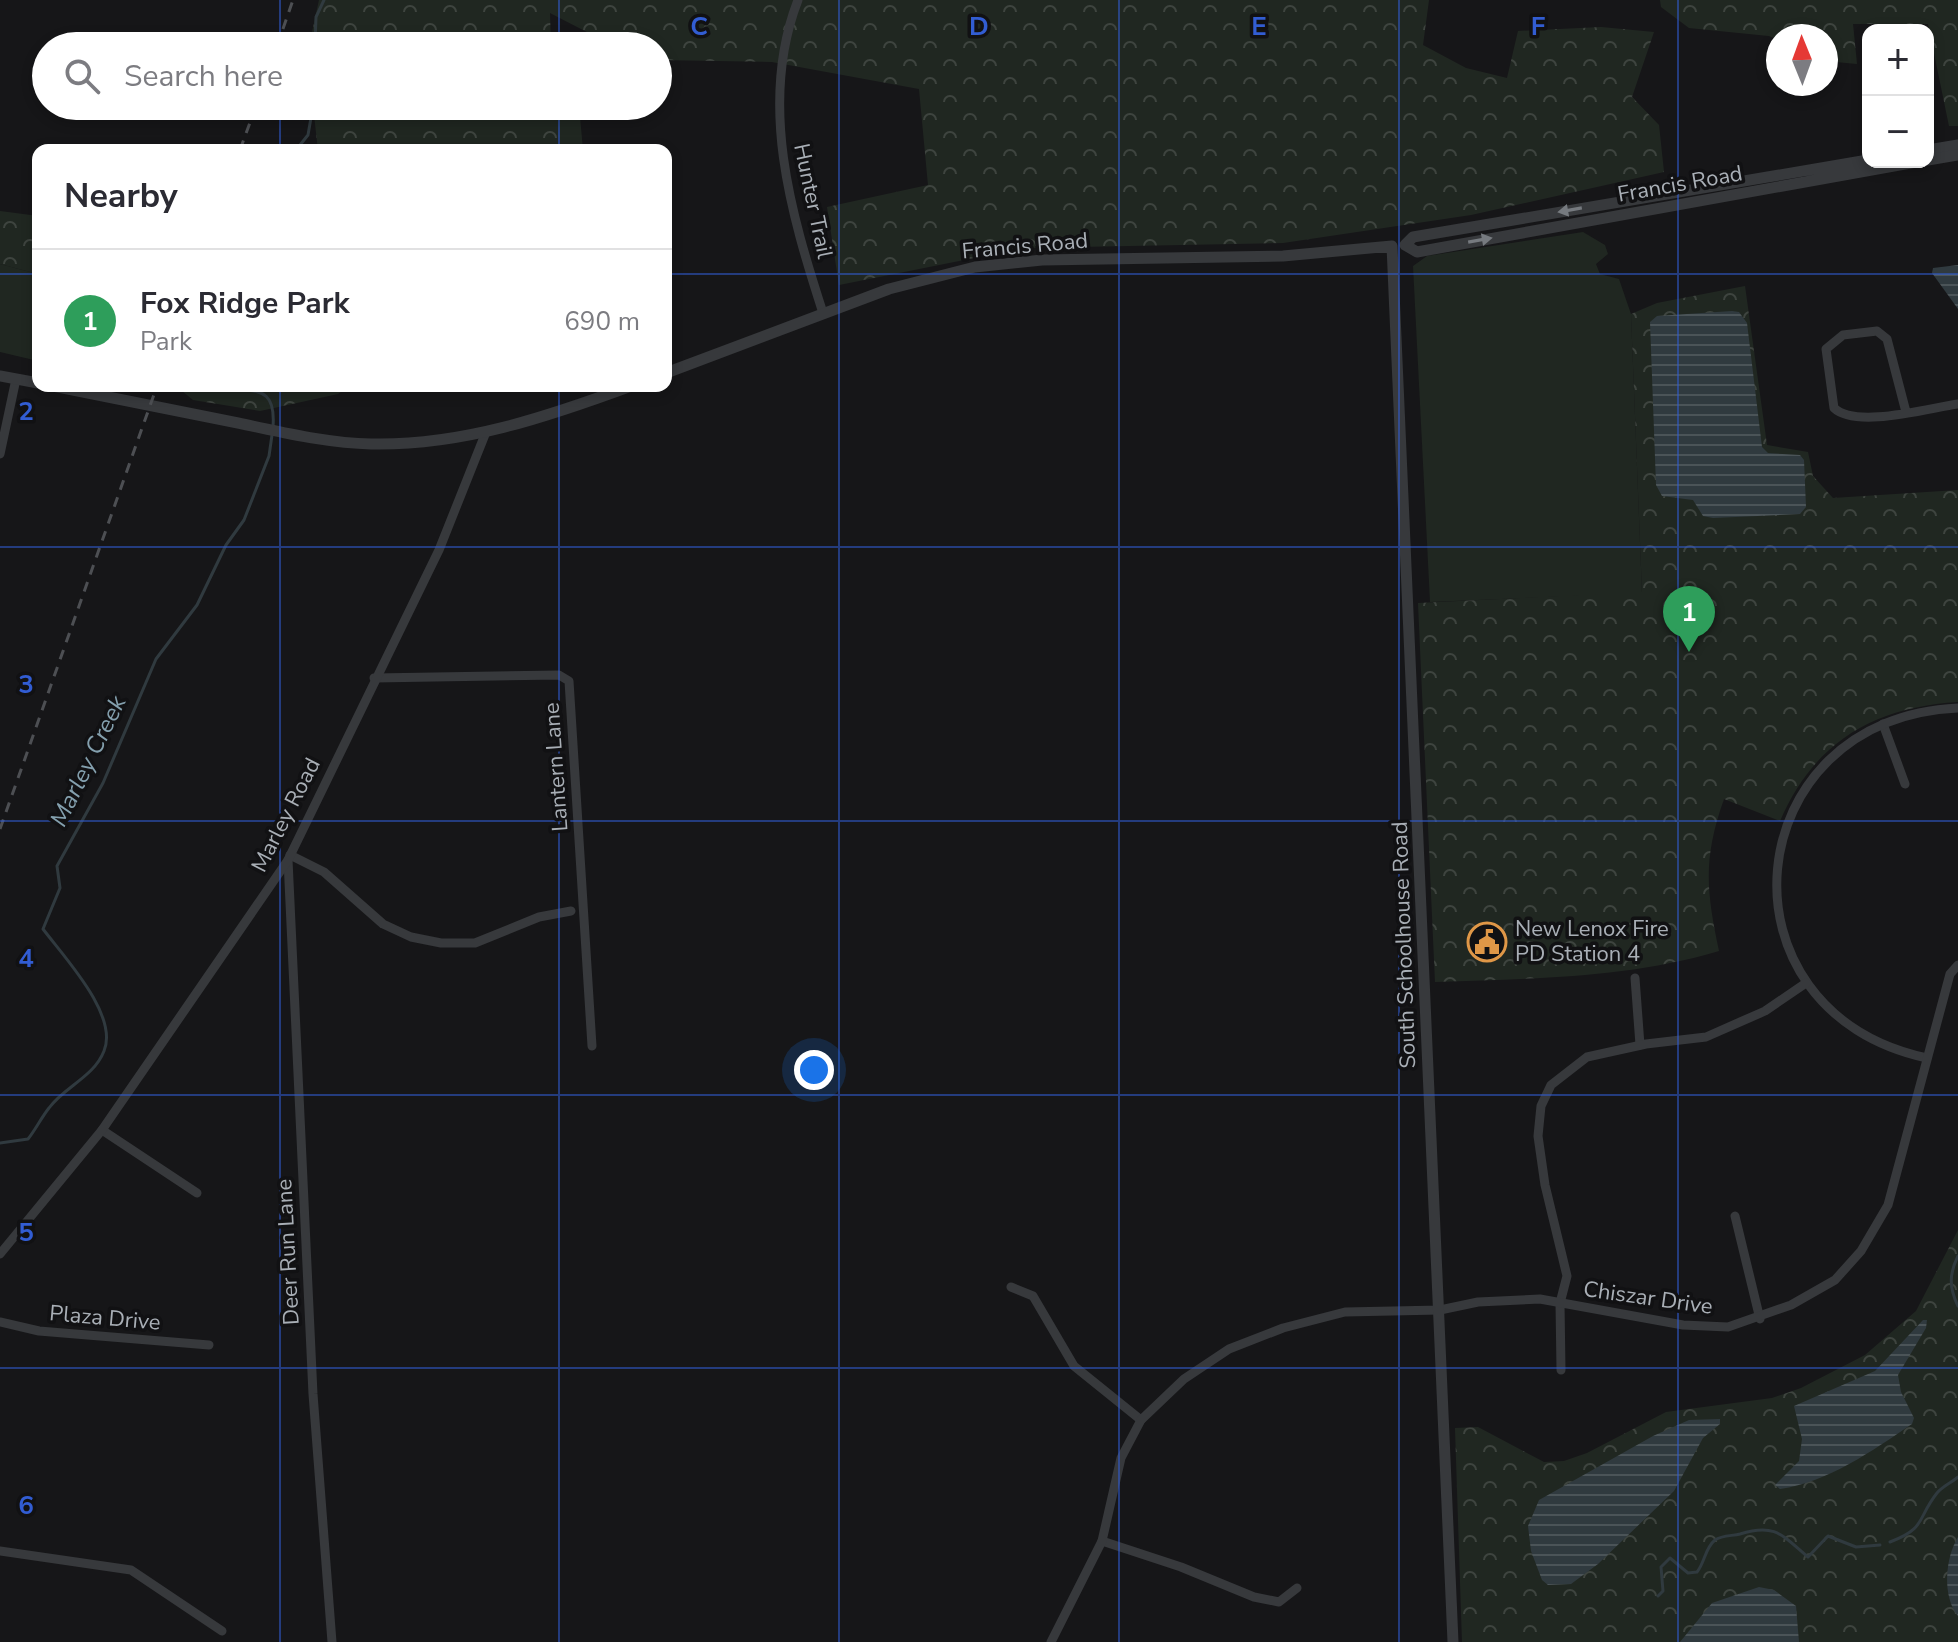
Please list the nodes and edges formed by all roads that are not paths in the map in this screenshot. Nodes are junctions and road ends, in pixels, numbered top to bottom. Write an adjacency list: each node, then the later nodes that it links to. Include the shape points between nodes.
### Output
1 (798, 0): 9 (street, Hunter Trail, via 790,19 781,91 782,161 798,236)
2 (1958, 145): 3 (street)
3 (1934, 149)
4 (1958, 155): 5 (street)
5 (1934, 159)
6 (1862, 161): 8 (street, Francis Road, one-way to 8, via 1413,237)
7 (1883, 168): 8 (street, Francis Road, one-way to 7, via 1417,252)
8 (1398, 246): 9 (street, Francis Road, via 1283,256 1002,264 933,276); 38 (street, South Schoolhouse Road)
9 (823, 313): 10 (street, Francis Road)
10 (672, 371)
11 (0, 376): 12 (street)
12 (16, 379): 13 (street); 19 (street)
13 (32, 382)
14 (82, 392): 18 (street, via 335,442 397,444)
15 (615, 392): 18 (street)
16 (1958, 404): 17 (street)
17 (1906, 412): 17 (street, via 1841,415 1834,408 1826,349 1843,335 1877,331 1887,339)
18 (486, 432): 20 (street, Marley Road, via 445,537)
19 (0, 454)
20 (374, 678): 24 (street, Marley Road); 30 (street, Lantern Lane, via 559,675 569,681)
21 (1958, 708): 22 (street, via 1916,712)
22 (1883, 724): 23 (street); 28 (street, via 1823,763 1797,800 1783,833 1776,866 1778,907 1788,950)
23 (1905, 784)
24 (289, 858): 25 (street, via 324,872 383,924 441,943 475,943 539,917); 32 (street, Marley Road); 48 (street, Deer Run Lane, via 313,1394)
25 (571, 911)
26 (1958, 965): 31 (street, Chiszar Drive, via 1950,974)
27 (1635, 978): 29 (street)
28 (1806, 983): 29 (street, via 1765,1011 1706,1037); 31 (street, via 1855,1031)
29 (1640, 1045): 37 (street, via 1587,1057 1558,1077 1541,1106 1538,1136 1545,1185 1567,1276)
30 (592, 1046)
31 (1927, 1058): 39 (street, Chiszar Drive, via 1888,1205 1861,1251 1835,1280)
32 (102, 1130): 33 (street); 35 (street, Marley Road)
33 (197, 1193)
34 (1735, 1216): 39 (street)
35 (0, 1254)
36 (1011, 1287): 43 (street, via 1033,1296 1074,1366)
37 (1560, 1303): 38 (street, Chiszar Drive, via 1478,1302); 39 (street, Chiszar Drive, via 1683,1325 1728,1327); 42 (street)
38 (1440, 1310): 43 (street, Chiszar Drive, via 1345,1312 1283,1328 1229,1349 1184,1379); 50 (street, South Schoolhouse Road)
39 (1760, 1319)
40 (0, 1322): 41 (street, Plaza Drive, via 39,1331)
41 (209, 1345)
42 (1561, 1370)
43 (1141, 1420): 44 (street, Chiszar Drive, via 1121,1458)
44 (1102, 1541): 46 (street, via 1254,1597 1279,1602); 49 (street, Chiszar Drive)
45 (0, 1551): 47 (street, via 131,1570)
46 (1297, 1588)
47 (222, 1631)
48 (332, 1642)
49 (1051, 1642)
50 (1453, 1642)

